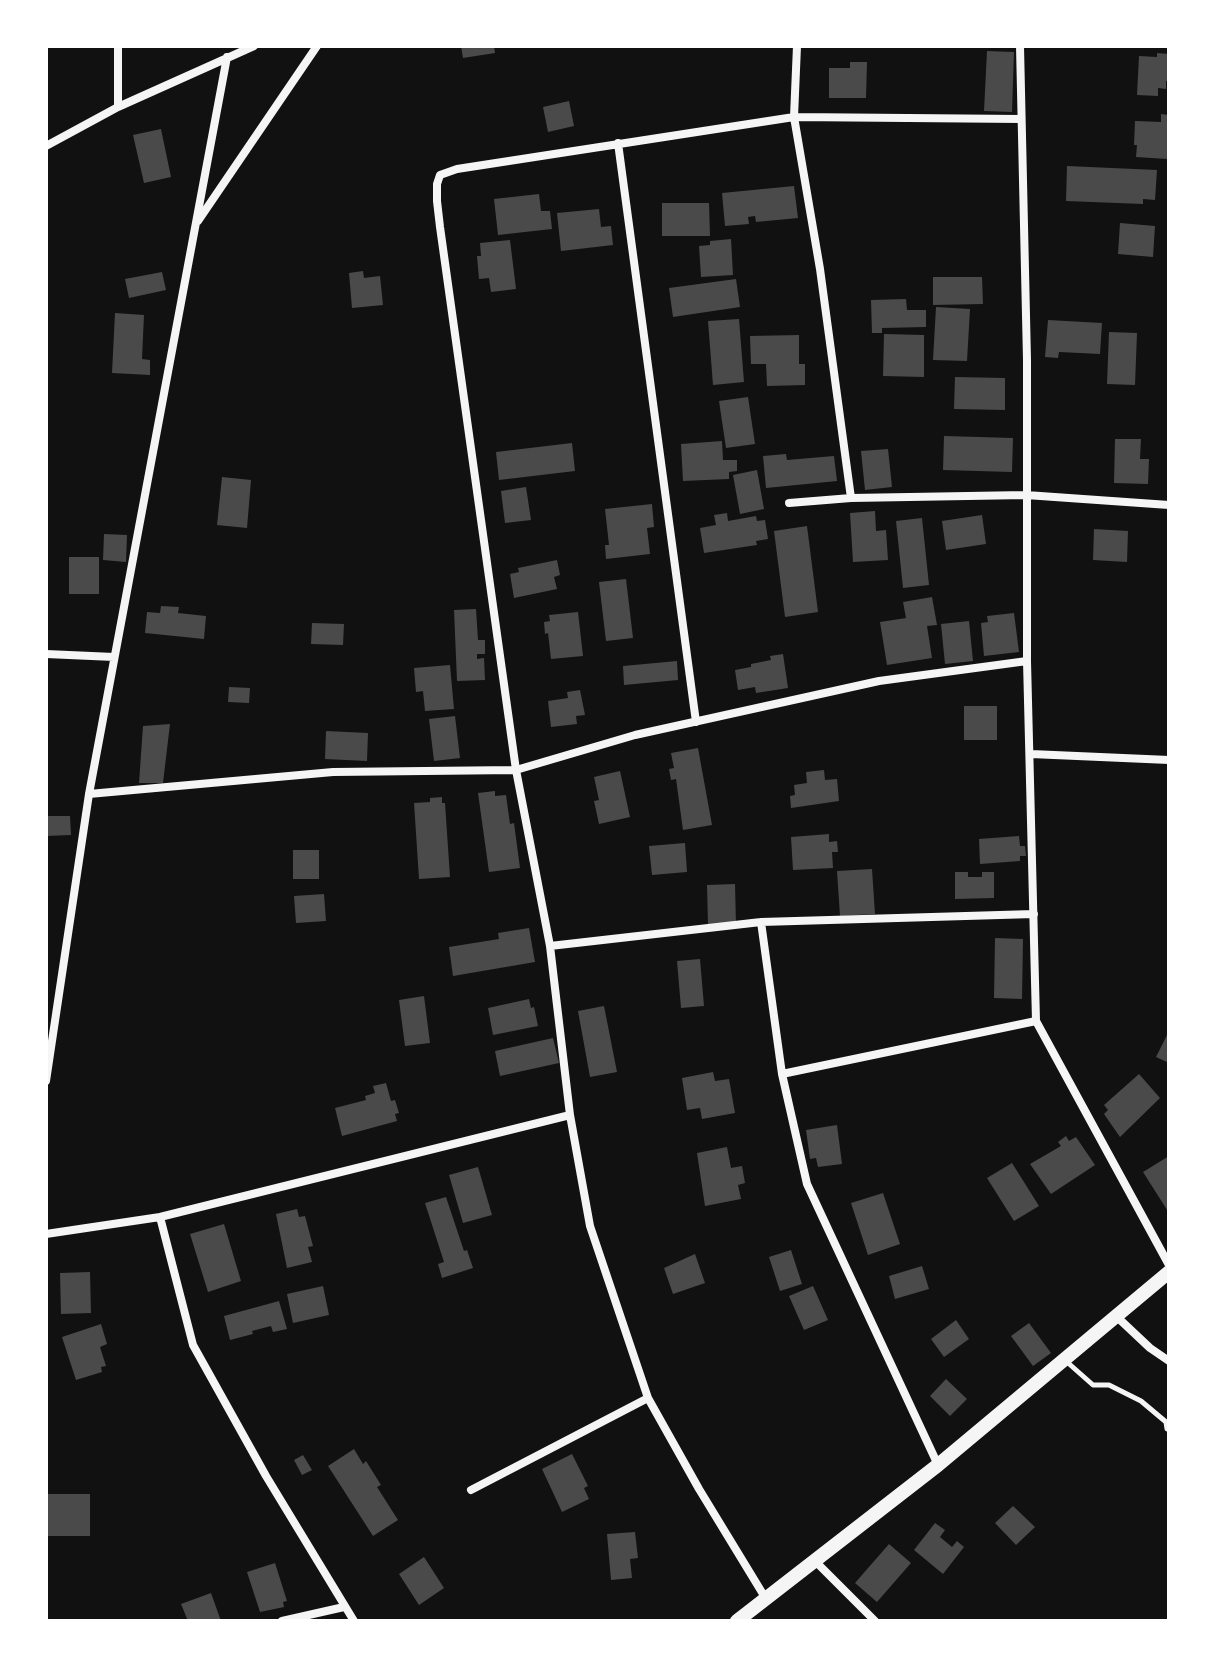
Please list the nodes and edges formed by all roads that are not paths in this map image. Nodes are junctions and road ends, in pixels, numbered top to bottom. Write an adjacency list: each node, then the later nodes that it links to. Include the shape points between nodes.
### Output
1 (118, 46): 7 (street)
2 (254, 46): 6 (street)
3 (317, 46): 12 (street)
4 (797, 46): 8 (street)
5 (1020, 46): 9 (street)
6 (227, 57): 7 (street); 12 (street)
7 (118, 107): 11 (street)
8 (794, 117): 9 (street); 10 (street); 14 (street)
9 (1021, 119): 13 (street)
10 (618, 143): 20 (street); 23 (street, via 446,172 437,184)
11 (46, 146)
12 (195, 226): 18 (street)
13 (1026, 495): 14 (street); 16 (street); 19 (street)
14 (851, 498): 15 (street)
15 (789, 503)
16 (1169, 505)
17 (46, 654): 18 (street)
18 (114, 657): 24 (street)
19 (1027, 661): 20 (street, via 879,681); 21 (street)
20 (696, 722): 23 (street)
21 (1031, 754): 22 (street); 25 (street)
22 (1169, 760)
23 (516, 770): 24 (street, via 333,772); 27 (street)
24 (89, 794): 30 (street)
25 (1034, 914): 26 (street); 28 (street)
26 (761, 922): 27 (street); 29 (street)
27 (550, 946): 31 (street)
28 (1036, 1021): 29 (street); 34 (street)
29 (782, 1074): 41 (street, via 807,1184)
30 (46, 1081)
31 (570, 1115): 32 (street); 39 (street, via 590,1226)
32 (160, 1217): 33 (street); 45 (street, via 193,1345)
33 (46, 1234)
34 (1169, 1265)
35 (1169, 1272): 36 (main road)
36 (1115, 1315): 37 (main road); 38 (street)
37 (1063, 1359): 40 (lane, via 1093,1385 1109,1385 1141,1401 1166,1422); 41 (main road)
38 (1169, 1361)
39 (648, 1398): 42 (street); 44 (street)
40 (1167, 1429)
41 (938, 1465): 43 (main road)
42 (471, 1490)
43 (815, 1561): 44 (main road); 49 (street)
44 (766, 1599): 48 (main road)
45 (344, 1607): 46 (street); 47 (street)
46 (282, 1621)
47 (354, 1621)
48 (737, 1621)
49 (875, 1621)

